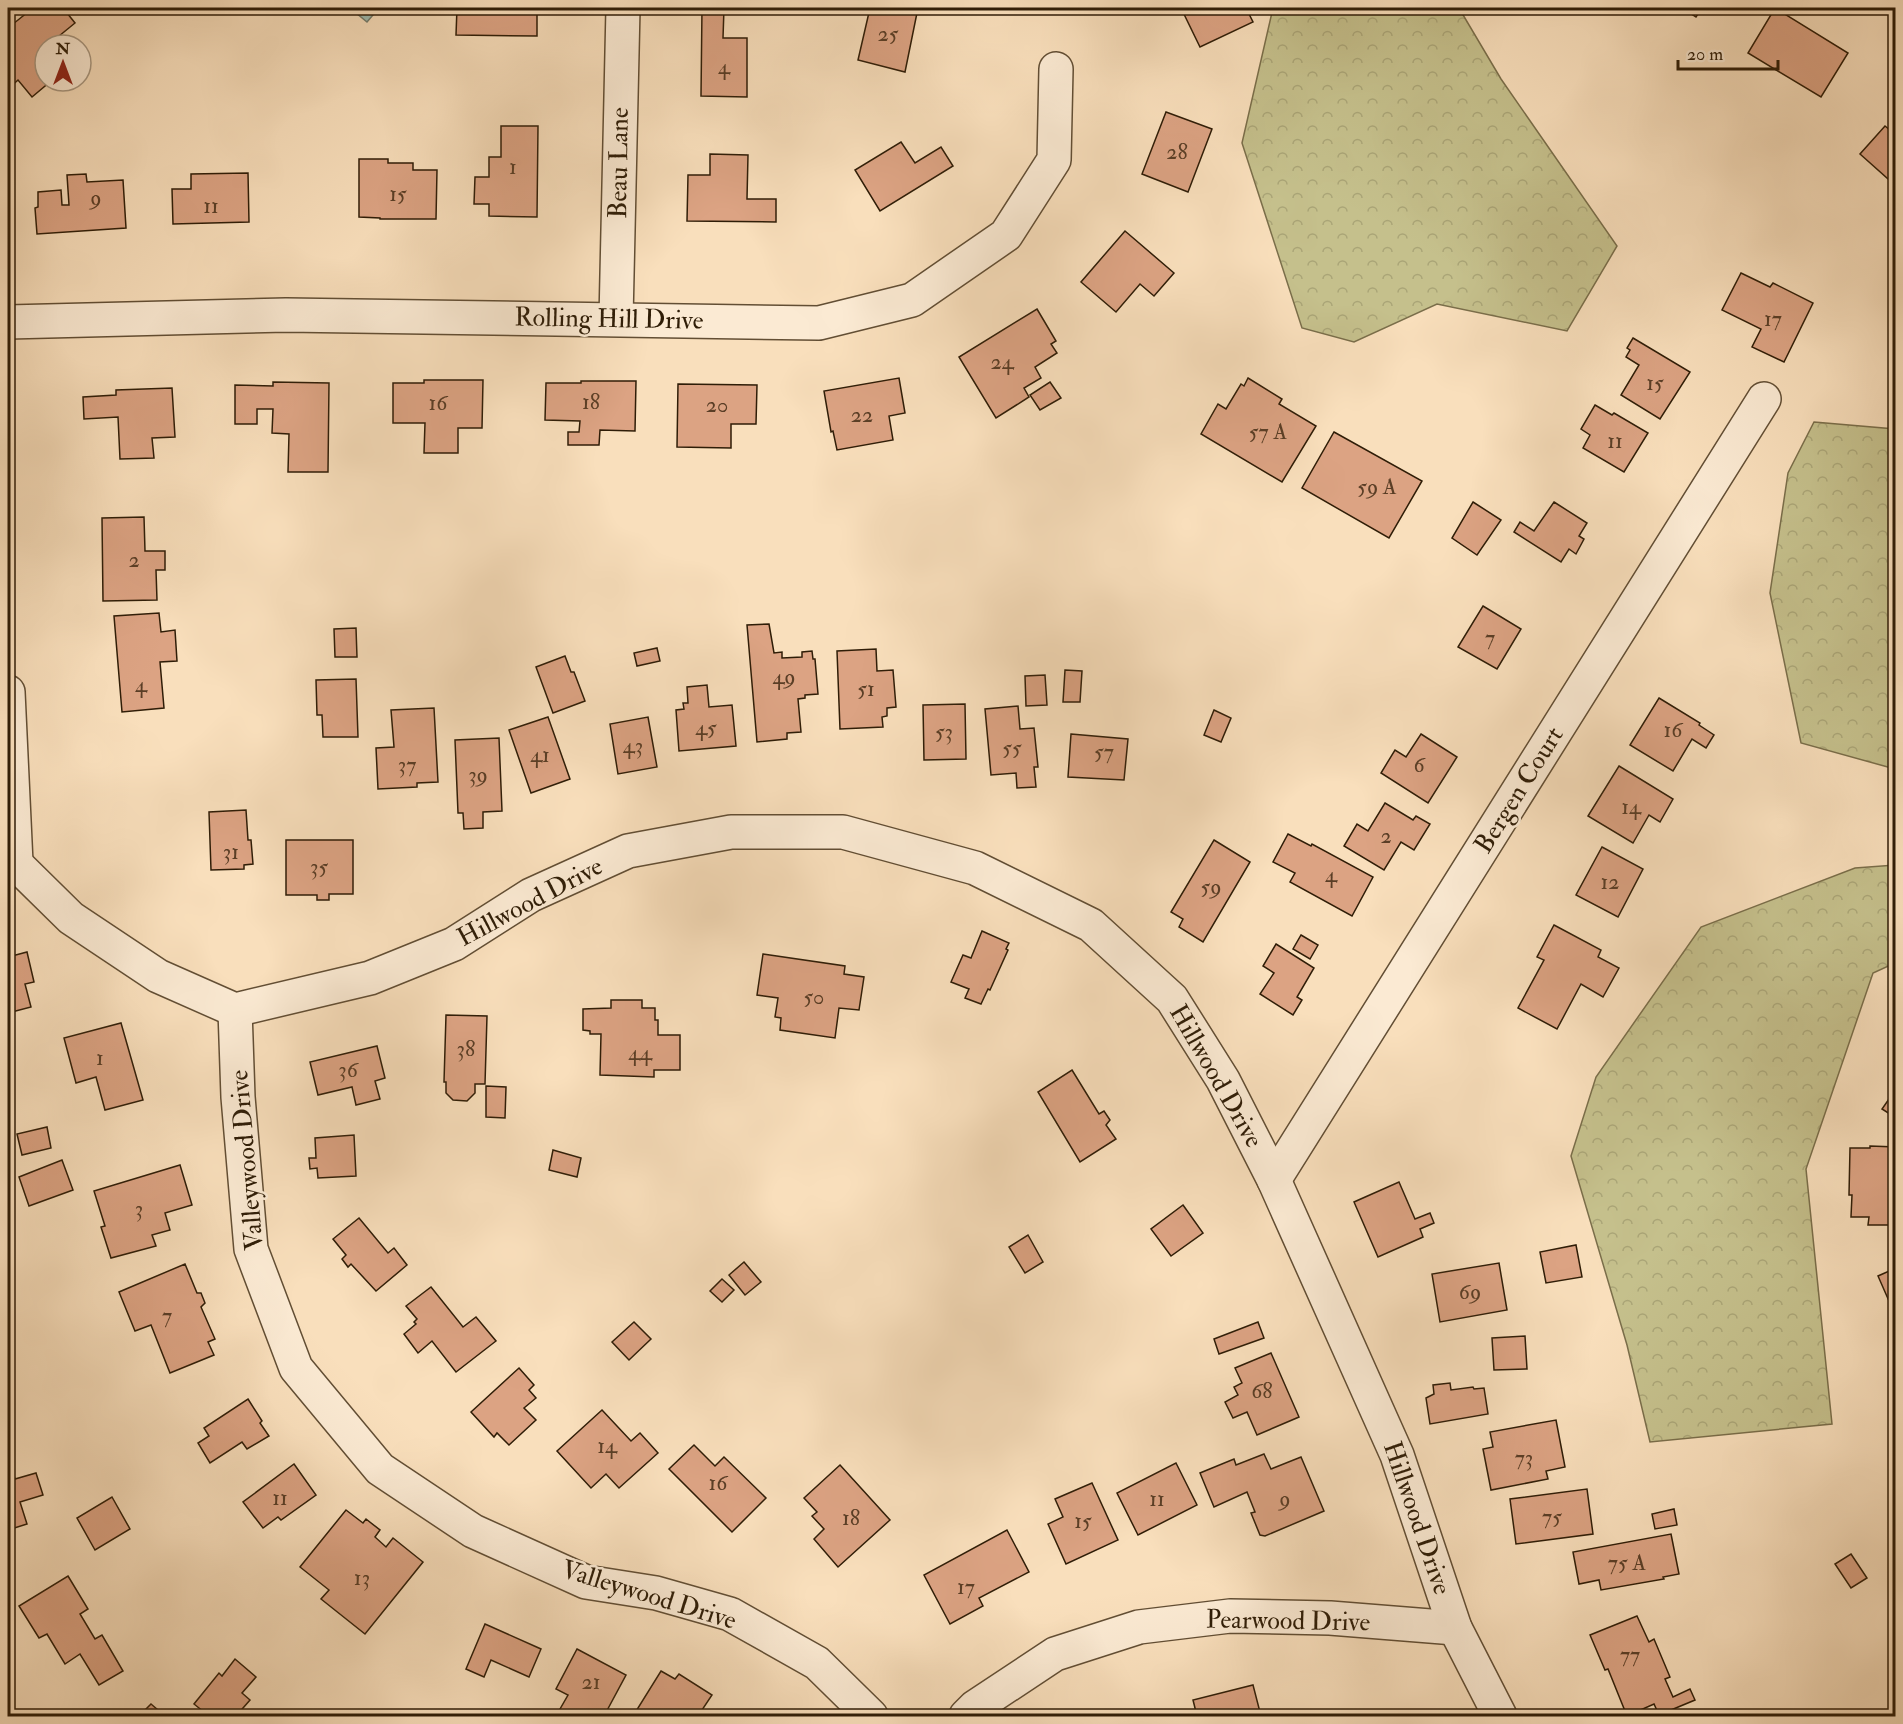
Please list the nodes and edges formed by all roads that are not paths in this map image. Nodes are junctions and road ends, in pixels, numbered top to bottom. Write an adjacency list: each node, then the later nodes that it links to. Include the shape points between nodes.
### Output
1 (623, 8): 3 (street, Beau Lane)
2 (1056, 69): 3 (street, Rolling Hill Drive, via 1054,160 1006,235 912,300 819,323)
3 (616, 319): 4 (street, Rolling Hill Drive, via 286,315)
4 (8, 322)
5 (1764, 399): 9 (street, Bergen Court)
6 (8, 692): 7 (street)
7 (12, 860): 8 (street, via 71,918 158,976)
8 (235, 1010): 9 (street, Hillwood Drive, via 370,978 454,944 531,895 628,851 731,832 843,832 975,868 1091,925 1172,999 1223,1080); 11 (street, Valleywood Drive, via 251,1249 296,1368 380,1469 473,1531 586,1582 656,1593 730,1614 817,1663)
9 (1274, 1180): 10 (street, Hillwood Drive, via 1397,1455)
10 (1455, 1628): 12 (street, Pearwood Drive, via 1330,1618 1230,1616 1139,1627 1055,1654); 13 (street, Hillwood Drive)
11 (871, 1716)
12 (966, 1716)
13 (1500, 1716)

